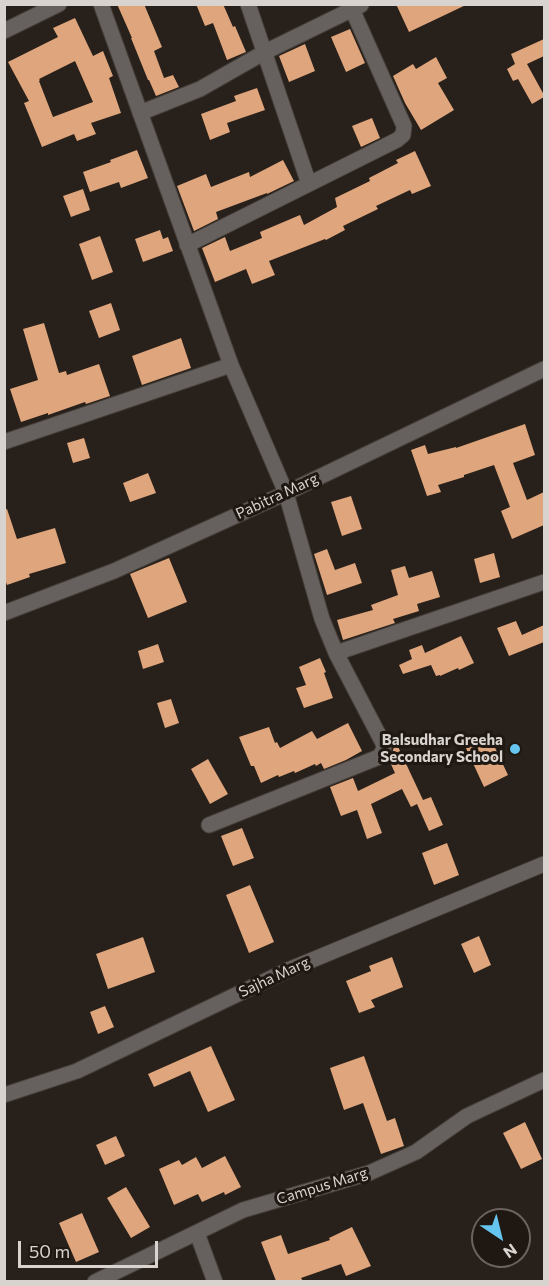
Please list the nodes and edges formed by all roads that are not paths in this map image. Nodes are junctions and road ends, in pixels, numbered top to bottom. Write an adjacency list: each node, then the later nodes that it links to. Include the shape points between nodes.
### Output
1 (59, 4): 5 (street)
2 (101, 4): 7 (street)
3 (249, 4): 6 (street)
4 (357, 7): 6 (street); 8 (street, via 404,126 403,135)
5 (4, 31)
6 (265, 52): 7 (street, via 200,89); 8 (street)
7 (140, 113): 9 (street)
8 (309, 184): 9 (street)
9 (187, 245): 10 (street)
10 (231, 365): 12 (street); 13 (street)
11 (544, 369): 13 (street, Pabitra Marg)
12 (4, 442)
13 (285, 493): 15 (street, Pabitra Marg, via 114,571); 16 (street, via 322,619)
14 (544, 582): 16 (street)
15 (4, 613)
16 (336, 653): 17 (street, via 384,745 380,757)
17 (209, 825)
18 (544, 864): 20 (street, Sajha Marg, via 288,970 77,1071)
19 (544, 1080): 21 (street, Campus Marg, via 467,1116 416,1152 369,1173 243,1210)
20 (4, 1095)
21 (197, 1233): 22 (street, Campus Marg); 23 (street)
22 (95, 1281)
23 (215, 1281)

